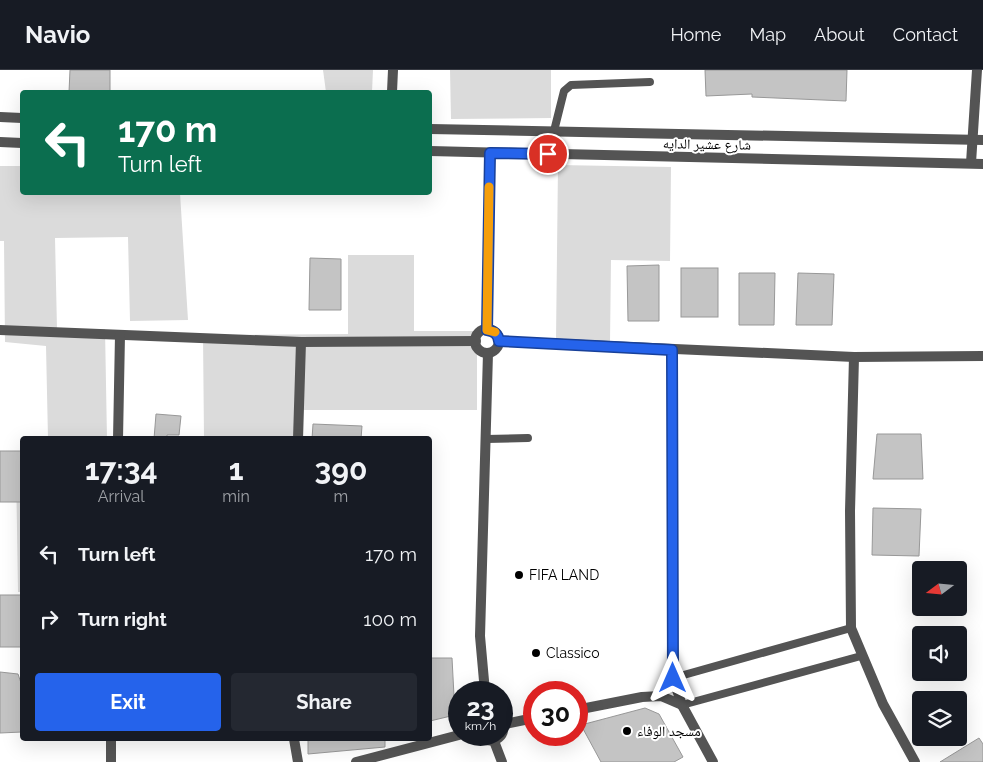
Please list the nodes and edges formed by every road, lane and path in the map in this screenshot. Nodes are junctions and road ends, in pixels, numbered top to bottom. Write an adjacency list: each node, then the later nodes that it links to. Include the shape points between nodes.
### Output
1 (393, 70): 4 (street)
2 (977, 70): 9 (street)
3 (650, 82): 8 (lane, via 571,85 564,91)
4 (392, 90)
5 (0, 117): 6 (street)
6 (20, 118)
7 (432, 129): 8 (street, شارع عشير الدايه)
8 (554, 131): 9 (street, شارع عشير الدايه)
9 (978, 140): 14 (street)
10 (0, 142): 11 (street)
11 (20, 142)
12 (432, 151): 13 (street, شارع عشير الدايه)
13 (490, 153): 14 (street, شارع عشير الدايه); 17 (street)
14 (971, 163): 15 (street, شارع عشير الدايه)
15 (983, 164)
16 (0, 330): 18 (street)
17 (487, 330): 19 (street, via 479,333); 20 (street, via 493,331)
18 (120, 335): 21 (street); 26 (street)
19 (476, 341): 21 (street); 23 (street, via 477,347)
20 (499, 341): 22 (street); 23 (street, via 496,350)
21 (301, 342): 27 (street)
22 (672, 350): 24 (street); 32 (street)
23 (488, 353): 29 (street)
24 (854, 356): 25 (street); 30 (street)
25 (983, 356)
26 (118, 436)
27 (298, 436)
28 (528, 438): 29 (lane)
29 (486, 439): 33 (street, via 480,636)
30 (851, 628): 31 (street); 32 (lane)
31 (861, 656): 35 (lane); 46 (street)
32 (673, 678): 34 (street); 35 (street)
33 (484, 681)
34 (661, 696): 35 (street); 36 (street)
35 (682, 706): 45 (street)
36 (588, 708)
37 (448, 738): 43 (street)
38 (111, 741): 41 (street)
39 (294, 741): 42 (street)
40 (496, 746): 44 (street)
41 (111, 762)
42 (298, 762)
43 (356, 762)
44 (502, 762)
45 (713, 762)
46 (915, 762)

